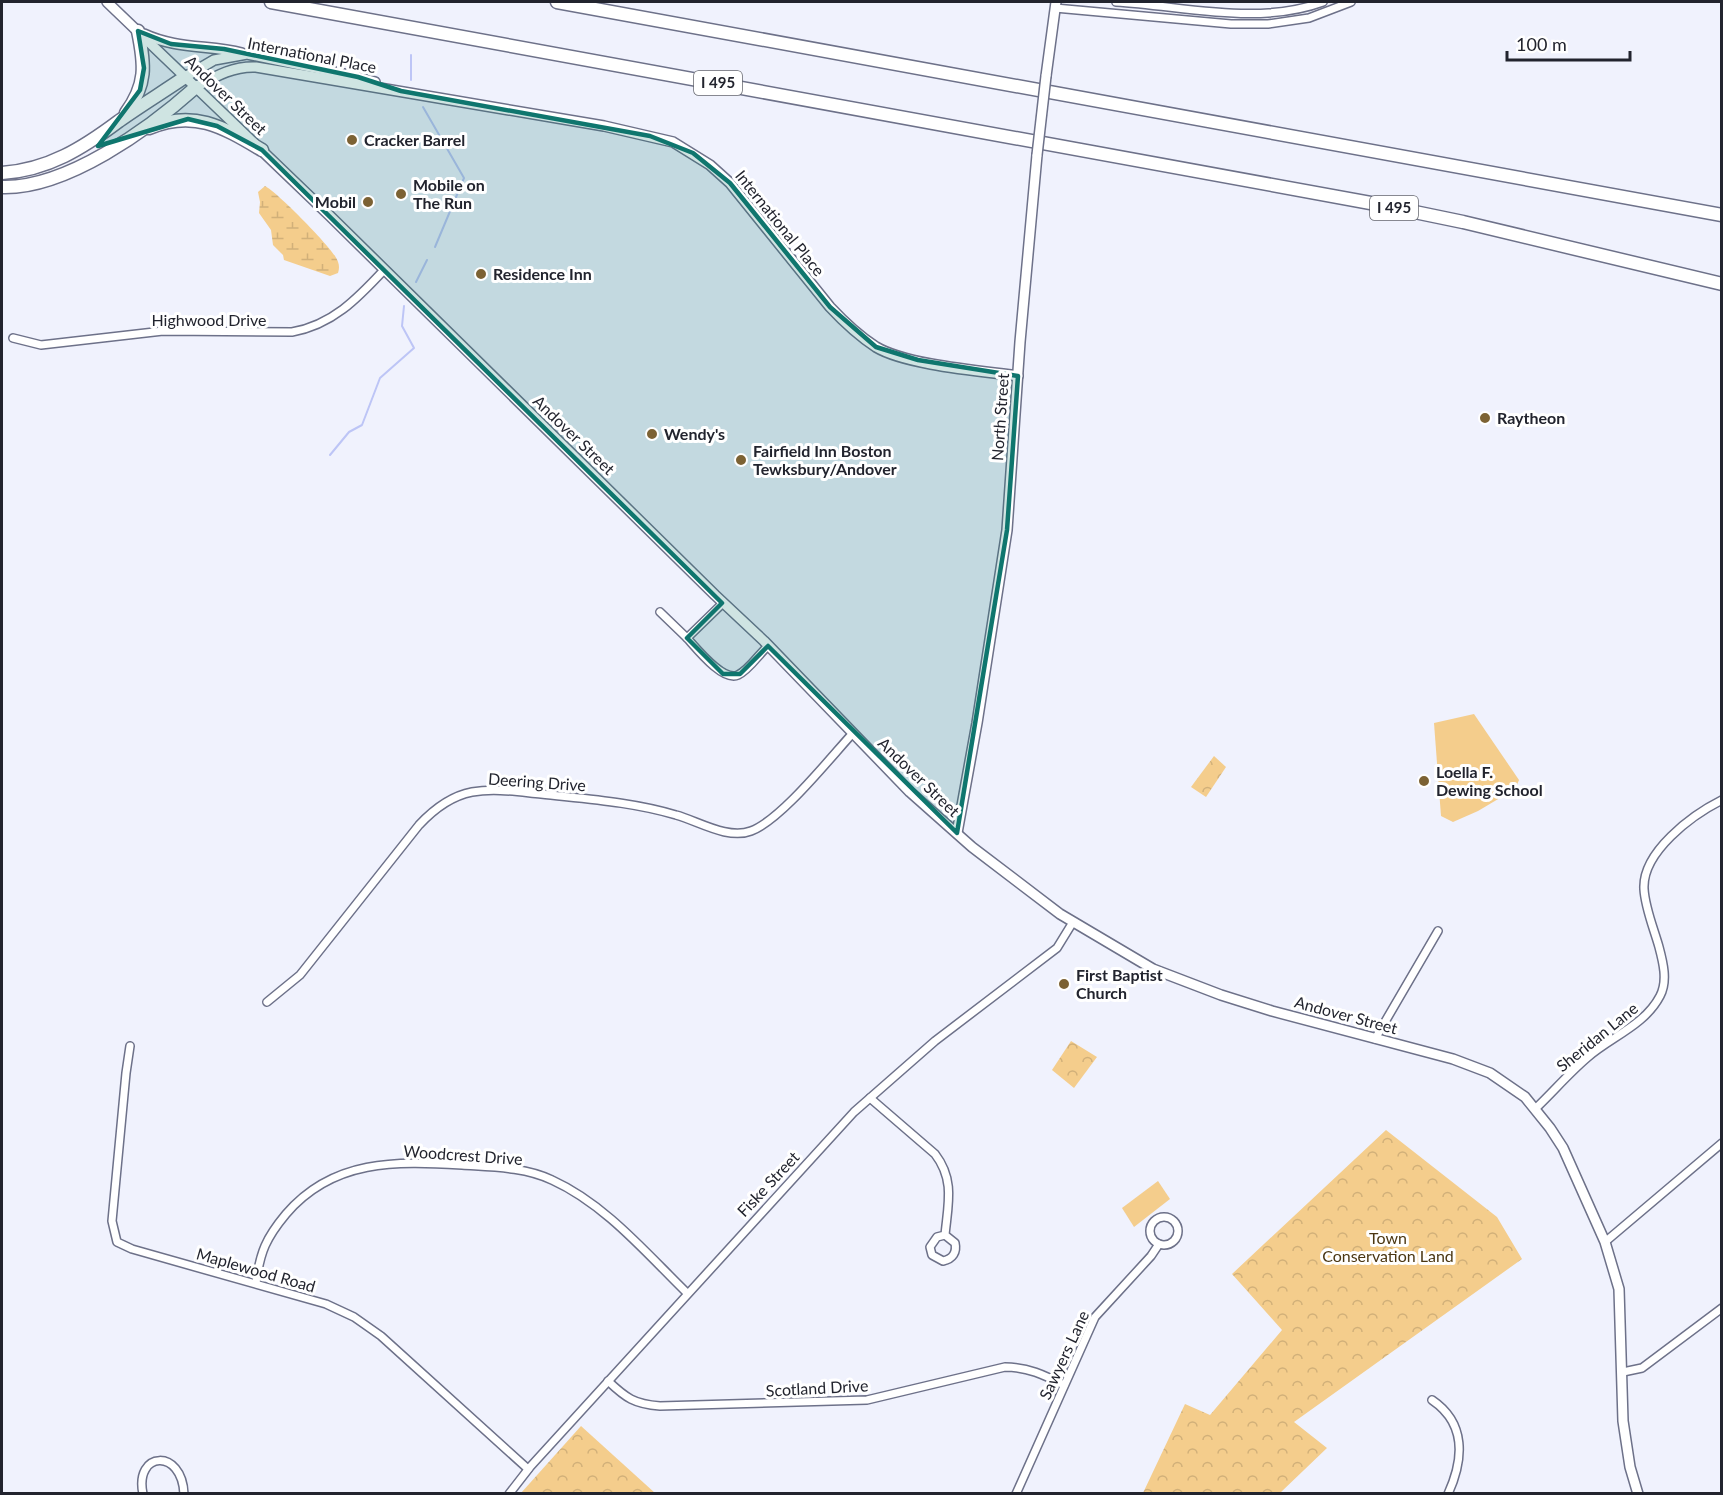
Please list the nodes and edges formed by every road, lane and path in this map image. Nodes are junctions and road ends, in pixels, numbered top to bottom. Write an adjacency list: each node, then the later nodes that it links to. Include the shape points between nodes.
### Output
1 (107, 2): 9 (main road, Andover Street)
2 (271, 2): 22 (highway, I 495, via 1376,204)
3 (556, 2): 10 (highway)
4 (605, 2): 10 (highway)
5 (1116, 2): 6 (street, via 1250,13 1294,10)
6 (1323, 2)
7 (1352, 2): 8 (street, via 1309,18 1268,24 1231,24)
8 (1055, 5): 24 (main road, North Street, bridge, via 1037,155)
9 (138, 31): 11 (main road, via 171,44); 12 (main road, Andover Street); 15 (highway, via 143,79)
10 (727, 32): 20 (highway)
11 (247, 54): 12 (main road, International Place, via 214,60); 14 (main road, International Place, via 358,76)
12 (185, 77): 13 (main road, Andover Street); 15 (highway)
13 (196, 87): 14 (main road, International Place, via 233,69 256,67); 16 (highway); 17 (main road, Andover Street)
14 (401, 91): 24 (main road, International Place, via 604,126 672,142 710,165 730,183 830,307 876,347 918,360)
15 (120, 121): 18 (highway, via 63,158)
16 (137, 133): 17 (highway, via 171,121 199,120); 19 (highway, via 67,173 29,185)
17 (262, 150): 21 (main road, Andover Street)
18 (2, 173)
19 (2, 187)
20 (1722, 215)
21 (384, 270): 23 (street, Highwood Drive, via 343,310 301,331 163,331 41,345); 25 (main road, Andover Street)
22 (1722, 284)
23 (13, 338)
24 (1018, 376): 31 (main road, North Street, via 1008,530)
25 (723, 603): 27 (street); 28 (main road, Andover Street)
26 (660, 612): 27 (street)
27 (687, 639): 28 (street, via 731,677 740,674)
28 (768, 646): 29 (main road, Andover Street)
29 (853, 733): 31 (main road, Andover Street, via 910,792); 34 (street, Deering Drive, via 770,821 740,833 648,808 582,798 506,791 460,796 435,809 419,825 300,975)
30 (1722, 800): 38 (street, Sheridan Lane, via 1701,812 1661,846 1648,868 1644,889 1664,969 1661,995 1644,1017 1588,1056)
31 (957, 833): 32 (main road, Andover Street)
32 (1073, 922): 35 (main road, Andover Street, via 1153,969 1221,995); 37 (street, Fiske Street, via 1057,948 935,1041)
33 (1438, 931): 35 (street)
34 (267, 1002)
35 (1375, 1039): 38 (main road, Andover Street, via 1490,1073 1525,1097)
36 (130, 1046): 43 (street, Maplewood Road, via 112,1221 117,1242)
37 (870, 1098): 40 (street, via 941,1162 949,1180); 44 (street, Fiske Street)
38 (1535, 1109): 41 (main road, Andover Street, via 1563,1148)
39 (1722, 1143): 41 (street)
40 (945, 1235)
41 (1605, 1242): 46 (main road, Andover Street, via 1619,1289)
42 (1158, 1244): 42 (street, Sawyers Lane, via 1171,1243 1177,1236 1177,1227 1168,1218 1152,1225 1152,1238); 48 (street, Sawyers Lane, via 1095,1317)
43 (256, 1283): 44 (street, Woodcrest Drive, via 267,1238 303,1197 328,1179 349,1172 373,1165 406,1163 502,1168 550,1178 595,1205); 50 (street, Maplewood Road, via 326,1304 354,1317 381,1336)
44 (687, 1293): 47 (street, Fiske Street)
45 (1722, 1308): 46 (street, via 1642,1368)
46 (1623, 1372): 56 (main road, Andover Street, via 1623,1421)
47 (608, 1381): 48 (street, Scotland Drive, via 631,1400 660,1406 867,1400 1005,1367 1037,1371); 50 (street, Fiske Street)
48 (1064, 1385): 54 (street, Sawyers Lane)
49 (1432, 1400): 55 (street, via 1454,1421 1458,1436 1459,1457)
50 (528, 1469): 53 (street, Fiske Street)
51 (143, 1494): 52 (street, via 145,1470 161,1460 176,1469)
52 (184, 1494)
53 (509, 1494)
54 (1016, 1494)
55 (1448, 1494)
56 (1638, 1494)

